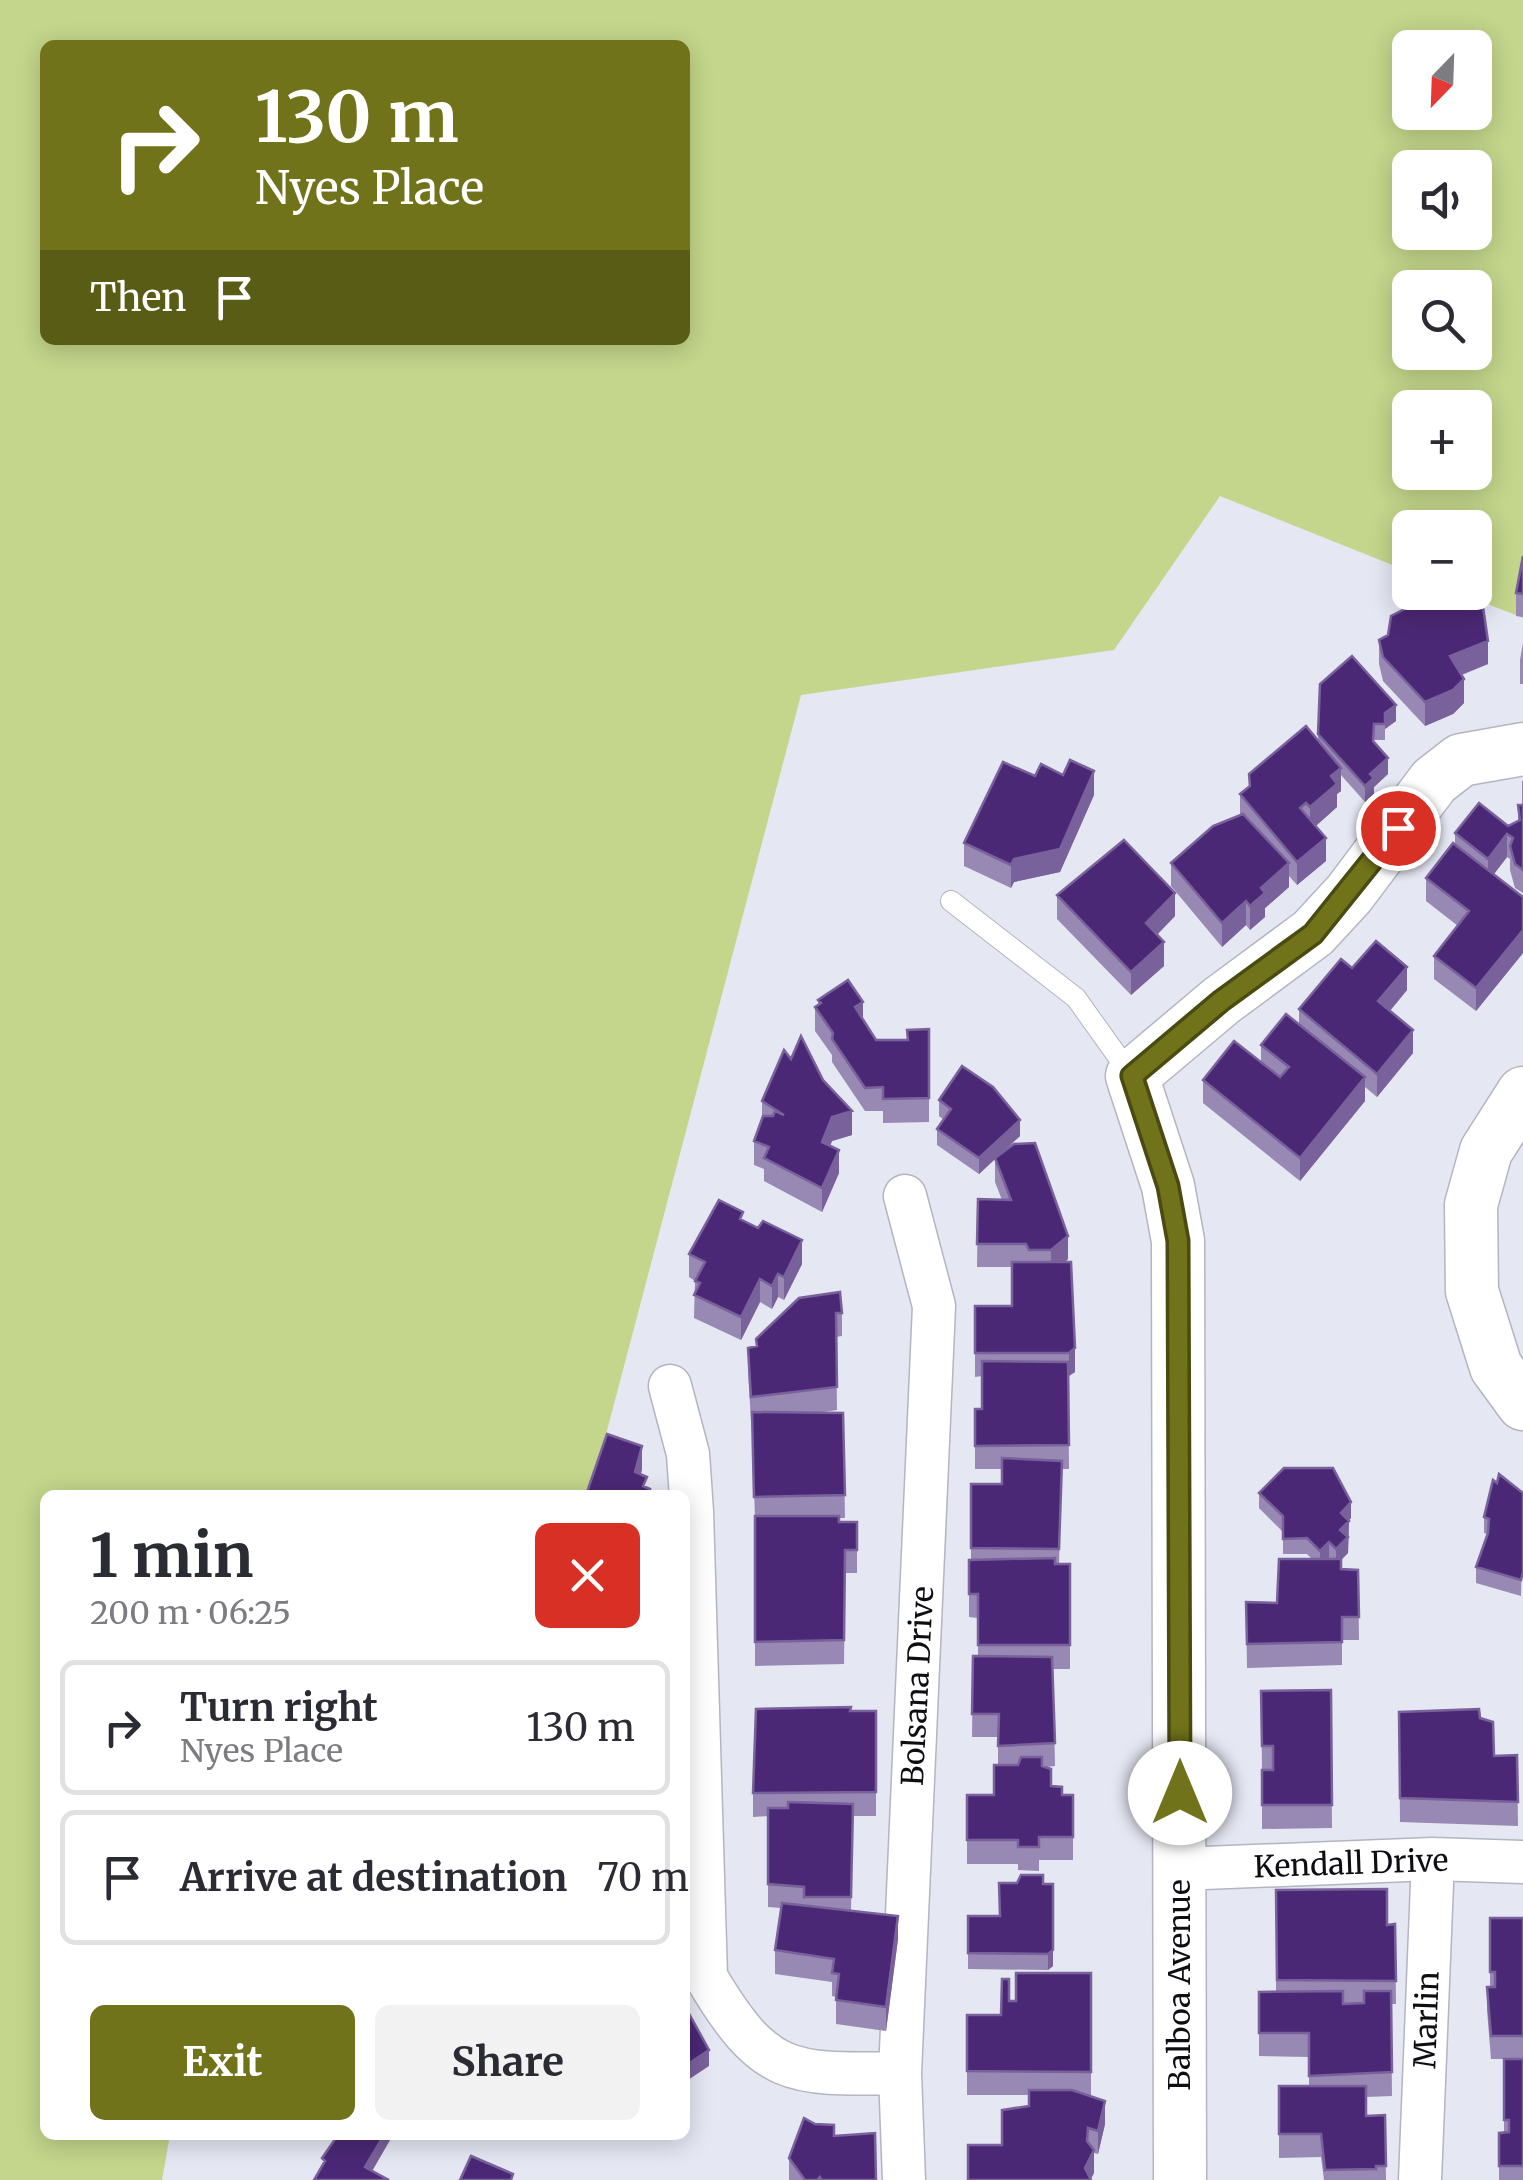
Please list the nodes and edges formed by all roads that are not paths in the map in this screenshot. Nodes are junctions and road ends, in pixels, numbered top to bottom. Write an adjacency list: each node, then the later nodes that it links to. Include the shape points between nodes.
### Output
1 (1523, 749): 3 (street, via 1461,760 1434,782 1313,934)
2 (952, 901): 3 (lane, via 1076,998)
3 (1132, 1076): 10 (street, Balboa Avenue, via 1168,1186 1178,1241)
4 (1523, 1092): 7 (street, via 1486,1152 1471,1205 1472,1291 1496,1367)
5 (905, 1196): 11 (street, Bolsana Drive, via 934,1306)
6 (670, 1386): 11 (street, via 688,1454 692,1512 706,1977 748,2042 777,2063 814,2074)
7 (1523, 1404)
8 (1432, 1859): 9 (street, Kendall Drive); 10 (street, Kendall Drive); 14 (street, Marlin)
9 (1523, 1862)
10 (1179, 1869): 13 (street, Balboa Avenue)
11 (900, 2073): 12 (street, Bolsana Drive)
12 (904, 2180)
13 (1180, 2180)
14 (1420, 2180)

